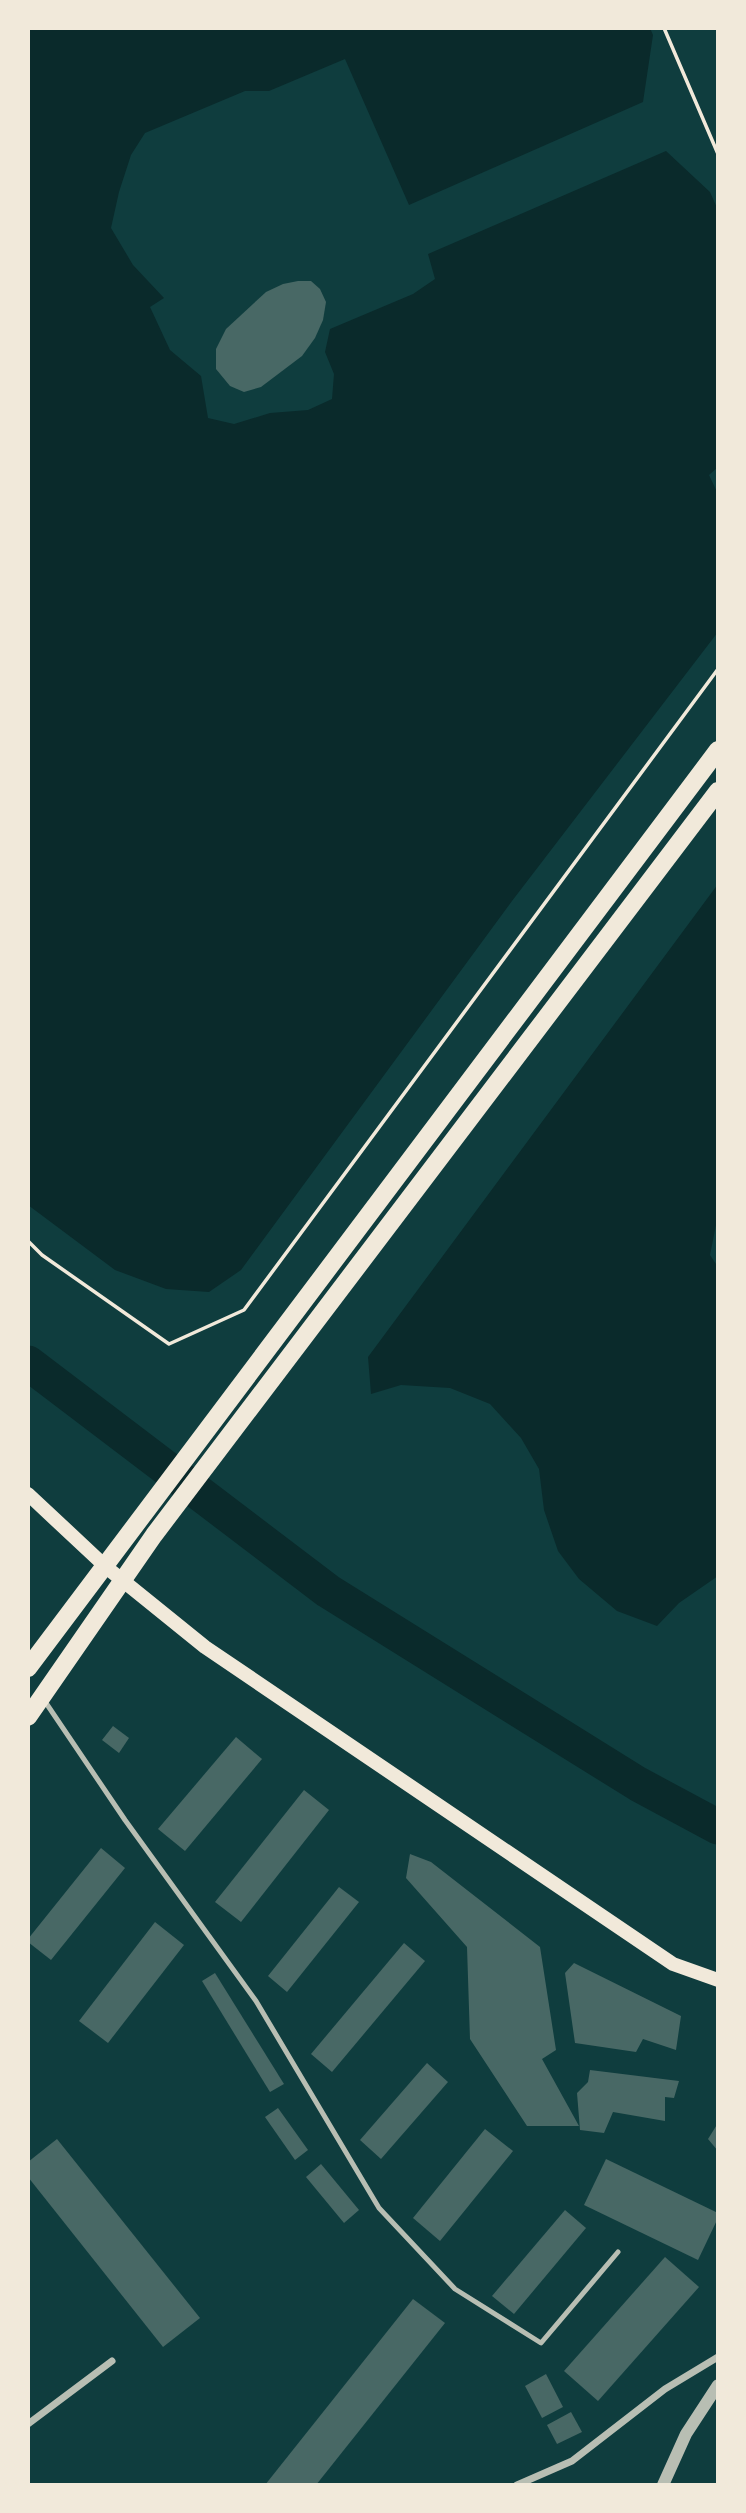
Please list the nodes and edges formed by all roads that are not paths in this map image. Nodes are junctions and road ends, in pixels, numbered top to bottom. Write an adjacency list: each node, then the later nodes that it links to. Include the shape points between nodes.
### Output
1 (718, 750): 4 (main road)
2 (718, 791): 5 (main road)
3 (28, 1494): 4 (main road)
4 (106, 1567): 5 (main road); 6 (main road)
5 (123, 1581): 7 (main road); 9 (main road, via 205,1647 477,1833 673,1964)
6 (28, 1668)
7 (42, 1697): 8 (main road); 10 (lane, via 256,2001 379,2208 455,2289 541,2343)
8 (28, 1717)
9 (718, 1980)
10 (618, 2252)
11 (718, 2357): 15 (street, via 665,2389 572,2461)
12 (112, 2361): 14 (street)
13 (718, 2385): 16 (street, via 687,2434)
14 (28, 2424)
15 (517, 2485)
16 (663, 2485)

